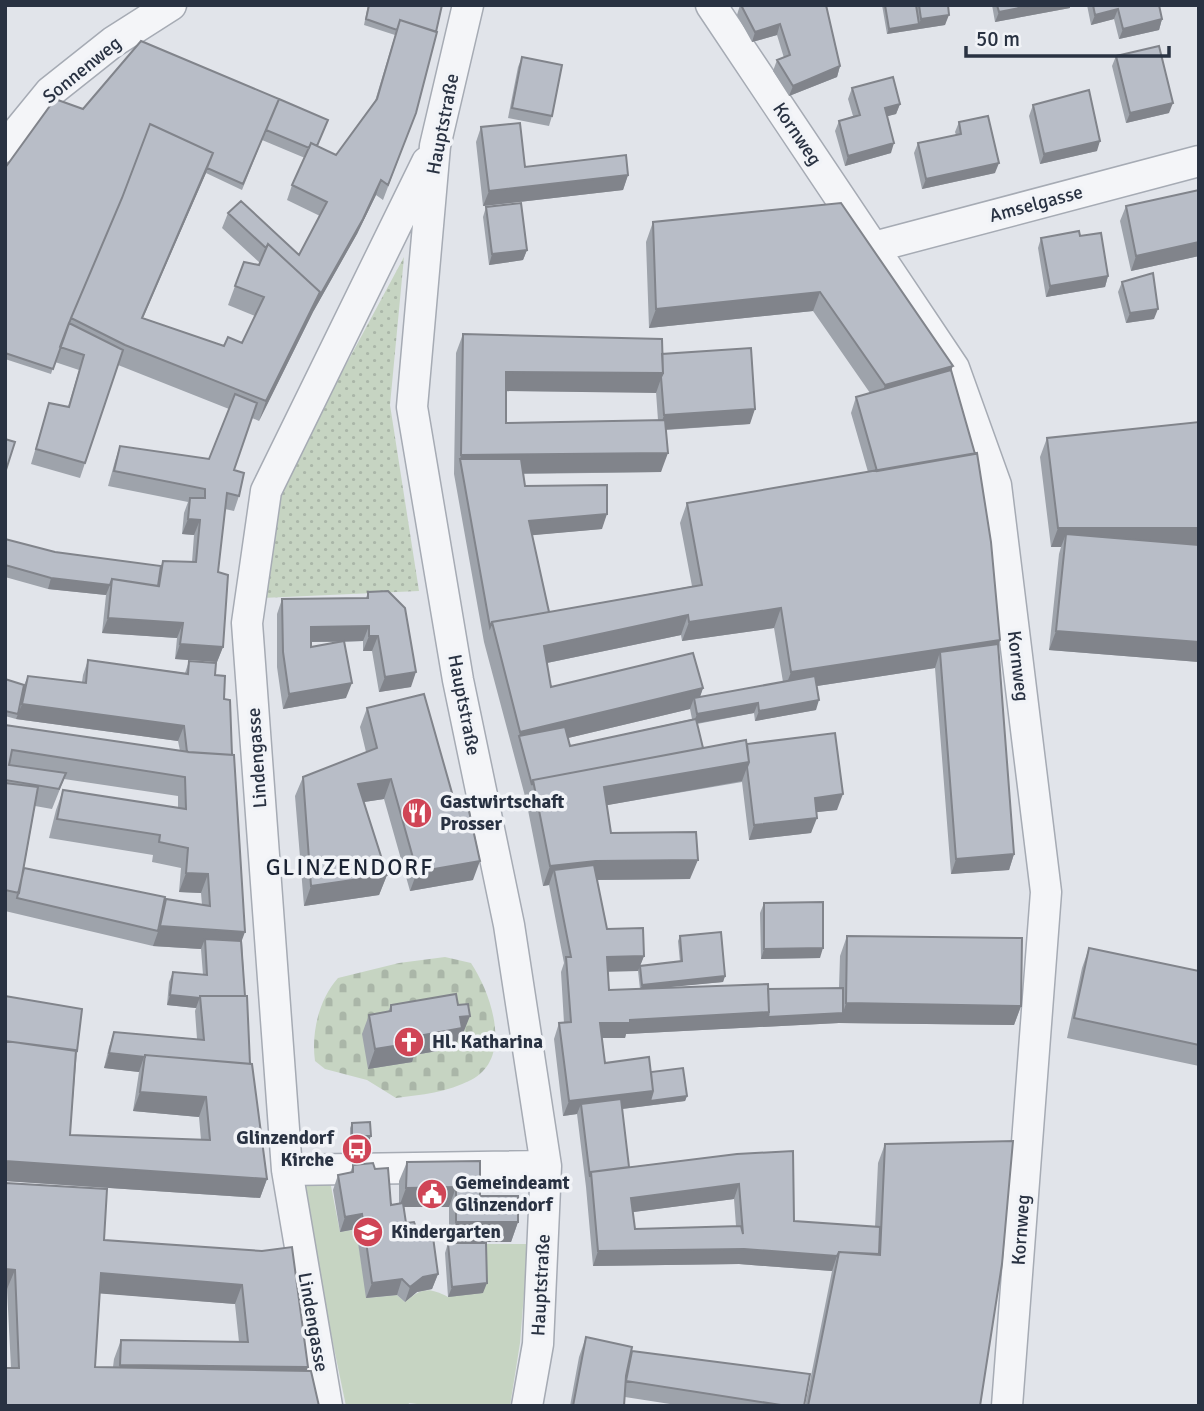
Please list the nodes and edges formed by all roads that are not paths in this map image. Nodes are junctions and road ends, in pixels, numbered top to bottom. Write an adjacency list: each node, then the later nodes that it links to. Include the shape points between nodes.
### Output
1 (171, 5): 5 (street, Sonnenweg, via 113,42 50,92)
2 (468, 5): 4 (street, Hauptstraße)
3 (710, 5): 7 (street, Kornweg)
4 (435, 146): 8 (street, Hauptstraße, via 412,407 458,680 509,925); 9 (street, Lindengasse, via 266,491 264,504 247,623)
5 (5, 147)
6 (1199, 161): 7 (street, Amselgasse)
7 (874, 247): 12 (street, Kornweg, via 954,368 996,485 1046,892)
8 (546, 1166): 9 (street); 11 (street, Hauptstraße, via 538,1344)
9 (287, 1170): 10 (street, Lindengasse)
10 (327, 1406)
11 (527, 1406)
12 (1007, 1406)

